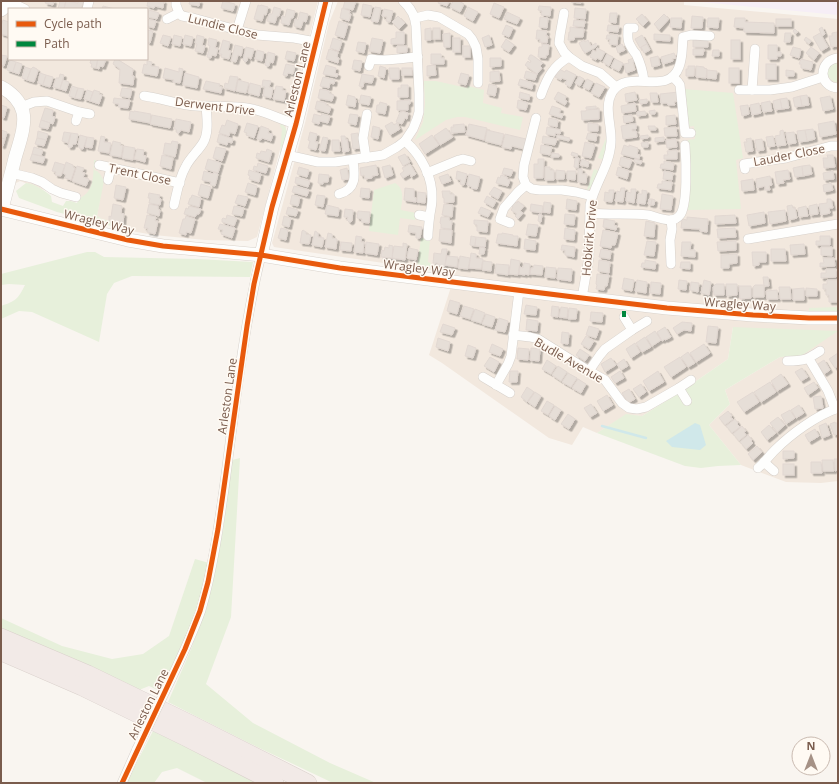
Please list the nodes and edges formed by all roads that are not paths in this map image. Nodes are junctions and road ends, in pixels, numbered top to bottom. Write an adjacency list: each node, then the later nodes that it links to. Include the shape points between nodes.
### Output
1 (10, 1): 6 (street); 7 (street)
2 (176, 1): 8 (street, Lundie Close)
3 (246, 1): 13 (street)
4 (326, 1): 15 (street, Arleston Lane)
5 (403, 1): 10 (street)
6 (23, 8)
7 (1, 10)
8 (179, 13): 11 (street, Lundie Close); 13 (street, Lundie Close, via 182,16)
9 (564, 13): 17 (street, via 559,43)
10 (415, 18): 18 (street); 24 (street, via 428,15 439,17 468,34 476,47)
11 (167, 19)
12 (634, 28): 23 (street, via 628,28 627,38 644,74)
13 (237, 30): 15 (street, Lundie Close)
14 (710, 36): 21 (street, via 679,36 682,57)
15 (316, 42): 41 (street, Arleston Lane)
16 (755, 49): 30 (street)
17 (568, 57): 26 (street, via 600,73); 31 (street, via 551,72)
18 (418, 58): 20 (street, via 391,61 371,59); 43 (street, via 419,112)
19 (838, 58): 22 (street, via 826,64)
20 (369, 66)
21 (673, 77): 23 (street, via 656,82); 42 (street, via 680,85 685,133)
22 (823, 77): 28 (street, via 830,85); 30 (street, via 792,87)
23 (644, 81): 26 (street, via 629,81)
24 (478, 83)
25 (1, 87): 35 (street, via 12,94)
26 (616, 87): 59 (street, Hobkirk Drive, via 609,99 611,141 608,157)
27 (158, 88): 33 (street)
28 (838, 88)
29 (739, 90): 30 (street)
30 (752, 90)
31 (544, 91)
32 (144, 96): 33 (street, Derwent Drive)
33 (156, 97): 34 (street, Derwent Drive)
34 (206, 106): 41 (street, Derwent Drive, via 251,109); 56 (street, via 207,126 203,143 186,165)
35 (21, 107): 36 (street, via 47,101); 54 (street, via 23,126)
36 (79, 112): 37 (street); 40 (street)
37 (90, 114)
38 (367, 114): 47 (street, via 363,138)
39 (536, 118): 57 (street, via 524,165 523,177)
40 (76, 121)
41 (296, 124): 46 (street, Arleston Lane)
42 (691, 132)
43 (405, 141): 47 (street, via 390,152); 53 (street, via 424,164)
44 (686, 145): 66 (street, via 683,208 680,216)
45 (838, 146): 52 (street, Lauder Close, via 786,158 744,164)
46 (288, 155): 48 (street, via 318,162); 71 (street, Arleston Lane)
47 (366, 158): 48 (street)
48 (353, 160): 58 (street, via 354,180 346,193)
49 (471, 161): 53 (street, via 459,160)
50 (99, 165): 51 (street, Trent Close)
51 (111, 168): 55 (street); 56 (street, Trent Close)
52 (745, 169)
53 (427, 172): 65 (street, via 432,200)
54 (11, 173): 60 (street, via 42,182 60,197); 62 (street)
55 (108, 180)
56 (180, 183): 61 (street)
57 (526, 185): 59 (street, via 532,189 562,190); 67 (street, via 504,208 500,219)
58 (339, 194)
59 (592, 196): 63 (street, Hobkirk Drive)
60 (76, 197)
61 (174, 205)
62 (1, 209): 71 (street, Wragley Way, via 146,244)
63 (590, 213): 66 (street, via 629,214); 74 (street, Hobkirk Drive, via 589,257)
64 (419, 215): 65 (street)
65 (429, 217): 69 (street)
66 (671, 220): 72 (street)
67 (510, 223)
68 (838, 224): 70 (street)
69 (428, 236)
70 (748, 239)
71 (261, 255): 73 (street, Wragley Way); 94 (street, Arleston Lane, bridge, via 247,326 208,582 185,649)
72 (671, 264)
73 (519, 291): 74 (street, Wragley Way); 79 (street)
74 (582, 298): 76 (street, Wragley Way, via 699,311)
75 (624, 317): 78 (street)
76 (838, 318)
77 (647, 321): 78 (street)
78 (632, 330): 83 (street, via 605,349)
79 (513, 335): 83 (street, Budle Avenue, via 538,339); 86 (street, via 511,356)
80 (820, 351): 81 (street)
81 (809, 358): 82 (street); 90 (street)
82 (787, 362)
83 (589, 371): 87 (street, Budle Avenue, via 606,380 628,408 646,407)
84 (483, 377): 86 (street)
85 (691, 380): 87 (street, Budle Avenue)
86 (496, 384): 88 (street)
87 (679, 388): 89 (street)
88 (510, 393)
89 (687, 401)
90 (837, 408): 91 (street, via 812,421 789,438 761,465)
91 (774, 471)
92 (1, 637): 96 (highway, via 88,674)
93 (1, 652): 95 (highway, via 96,694)
94 (122, 783)
95 (275, 783)
96 (308, 783)

